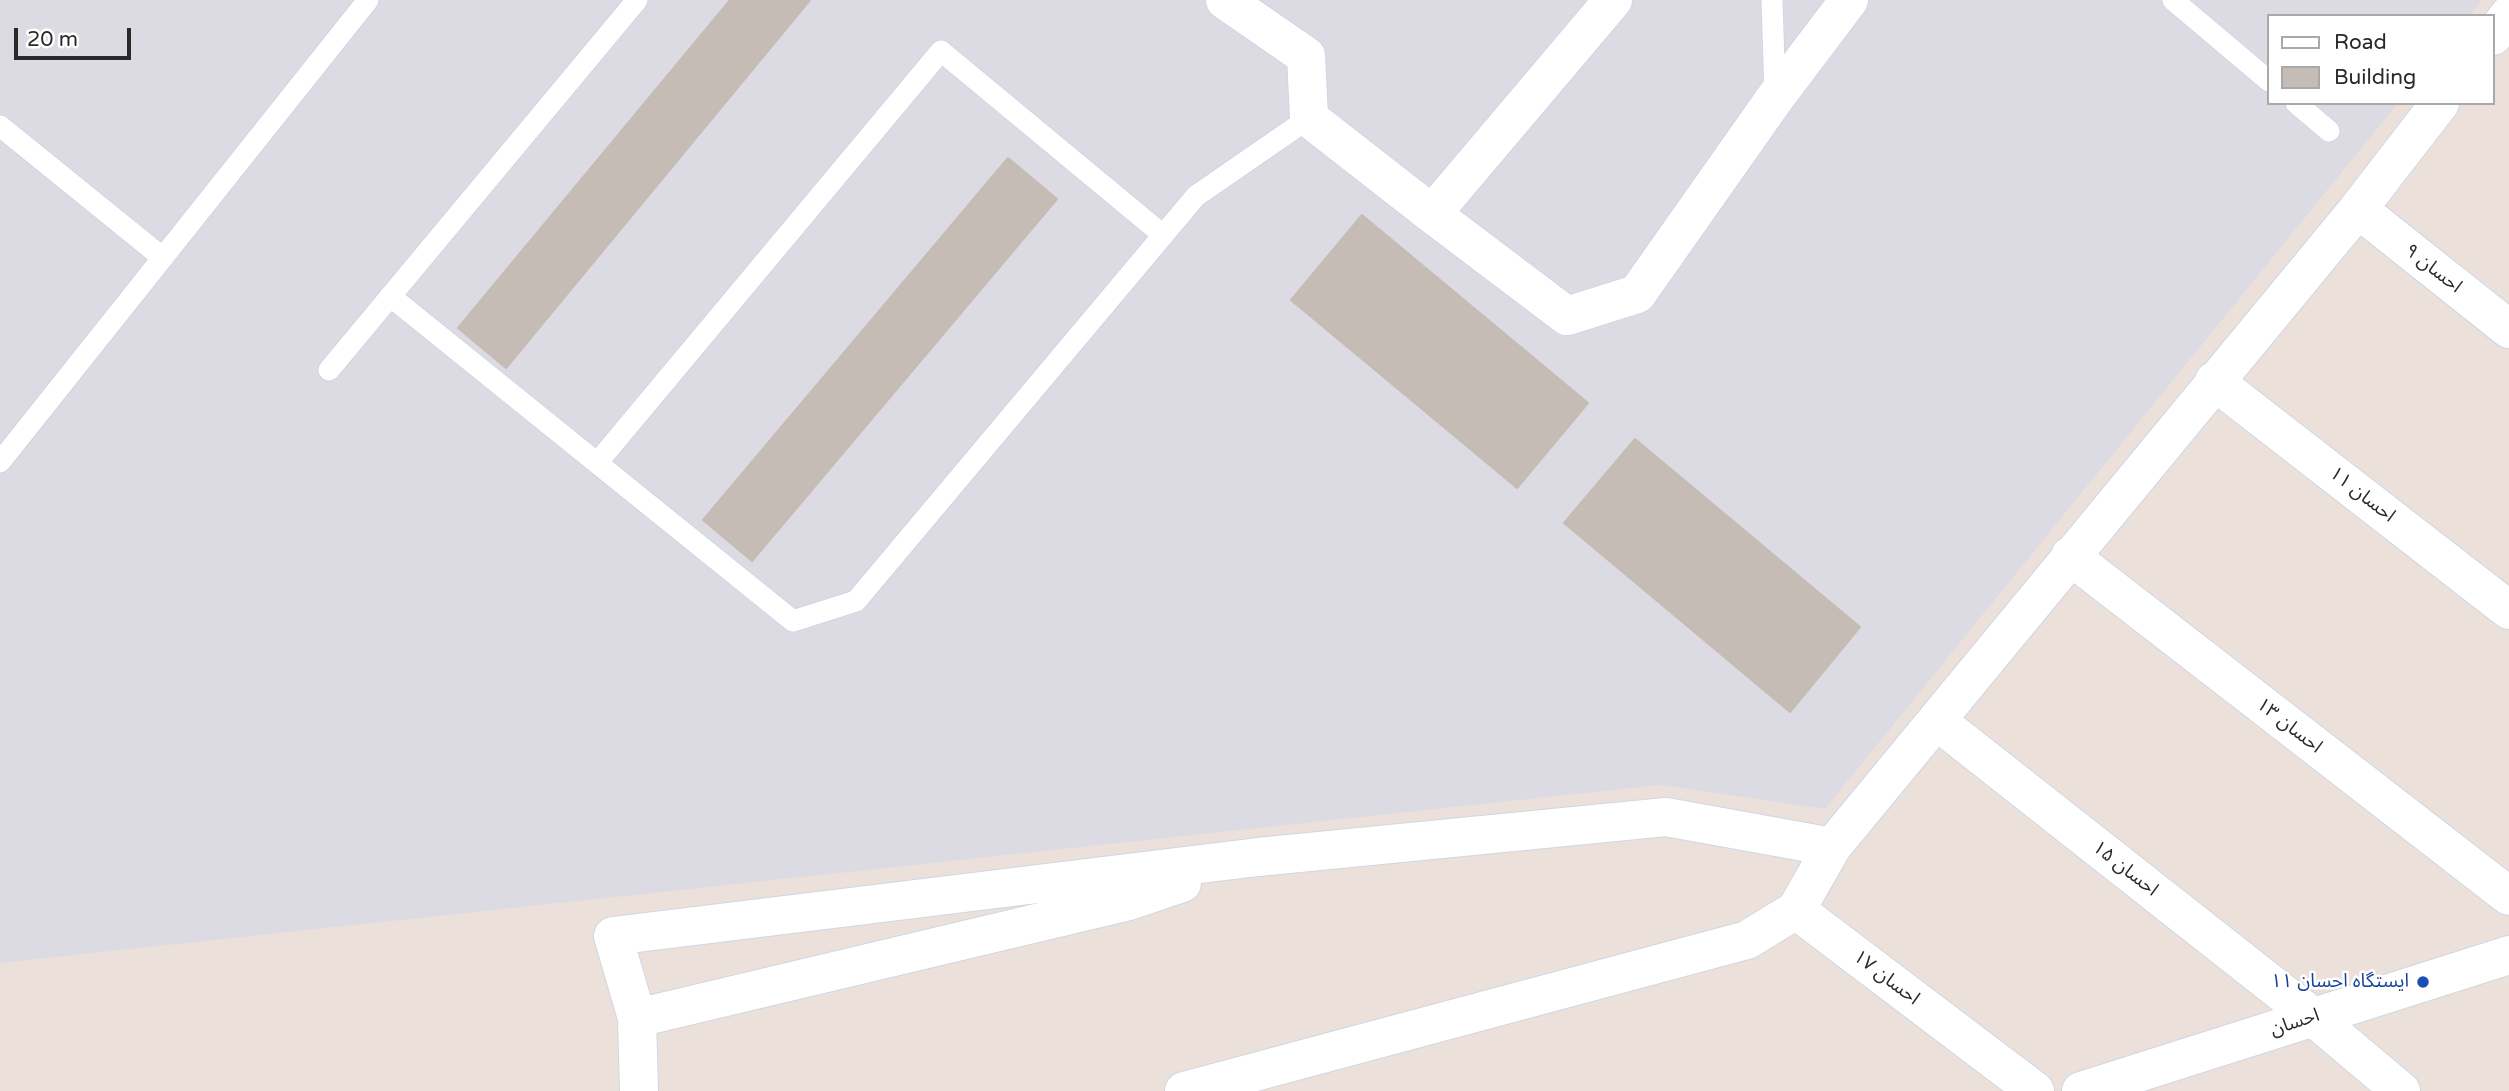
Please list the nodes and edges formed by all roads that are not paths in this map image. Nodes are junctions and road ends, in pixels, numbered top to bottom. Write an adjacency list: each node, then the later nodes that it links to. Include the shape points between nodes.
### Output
1 (368, 0): 18 (lane)
2 (637, 0): 19 (lane)
3 (1225, 0): 12 (street, via 1306,56)
4 (1613, 0): 16 (street)
5 (1772, 0): 9 (lane)
6 (1849, 0): 9 (street)
7 (2173, 0): 8 (lane)
8 (2268, 80)
9 (1775, 98): 16 (street, via 1637,294 1567,316)
10 (2298, 105): 14 (lane)
11 (2438, 105): 15 (street)
12 (1309, 118): 16 (street); 17 (lane, via 1196,196)
13 (0, 126): 18 (lane)
14 (2329, 131)
15 (2358, 209): 20 (street, احسان ۹); 22 (street)
16 (1432, 214)
17 (1163, 235): 24 (lane, via 856,601 793,621); 24 (lane, via 942,51)
18 (163, 258): 23 (lane)
19 (390, 296): 21 (lane); 24 (lane)
20 (2509, 328)
21 (329, 369)
22 (2214, 380): 25 (street); 26 (street, احسان ۱۱)
23 (0, 462)
24 (597, 463)
25 (2070, 556): 27 (street); 30 (street, احسان ۱۳)
26 (2509, 610)
27 (1937, 721): 28 (street); 33 (street, احسان ۱۵)
28 (1832, 846): 29 (street, via 1666,817); 31 (street)
29 (1258, 857): 34 (street, via 1129,901); 34 (street, via 612,936)
30 (2509, 897)
31 (1796, 910): 36 (street, via 1747,940); 37 (street, احسان ۱۷)
32 (2509, 955): 33 (street, احسان)
33 (2313, 1017): 38 (street, احسان); 39 (street, احسان ۱۵)
34 (637, 1018): 35 (street)
35 (639, 1091)
36 (1184, 1091)
37 (2035, 1091)
38 (2081, 1091)
39 (2401, 1091)

